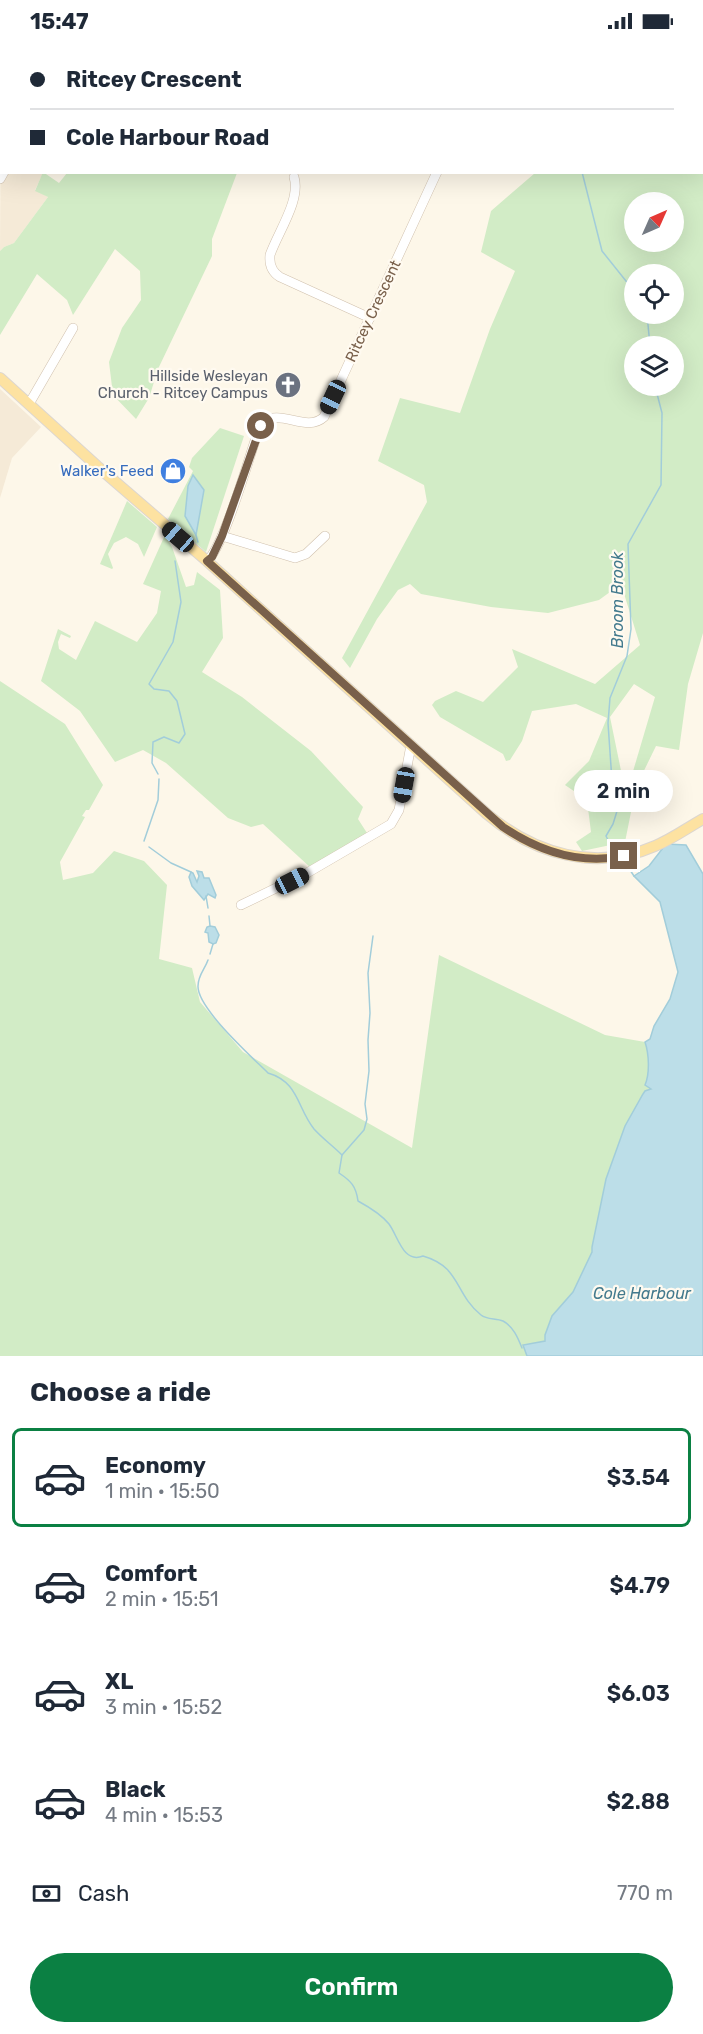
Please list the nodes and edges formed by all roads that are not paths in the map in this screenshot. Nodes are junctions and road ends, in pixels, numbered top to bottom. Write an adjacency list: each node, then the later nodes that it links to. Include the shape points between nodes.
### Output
1 (436, 174): 3 (street, Ritcey Crescent)
2 (294, 177): 3 (street, via 295,194 271,253 272,269 282,278)
3 (370, 318): 7 (street, Ritcey Crescent, via 323,418 310,423 275,417 261,426)
4 (73, 328): 6 (street)
5 (0, 378): 6 (main road)
6 (29, 404): 9 (main road)
7 (222, 536): 8 (street, via 295,558 306,554); 9 (street, Ritcey Crescent)
8 (325, 536)
9 (207, 561): 10 (main road)
10 (411, 745): 11 (main road, via 503,827 526,842 559,854 607,859 632,854 662,843); 12 (street, via 399,810 391,824 307,873)
11 (703, 819)
12 (241, 905)

